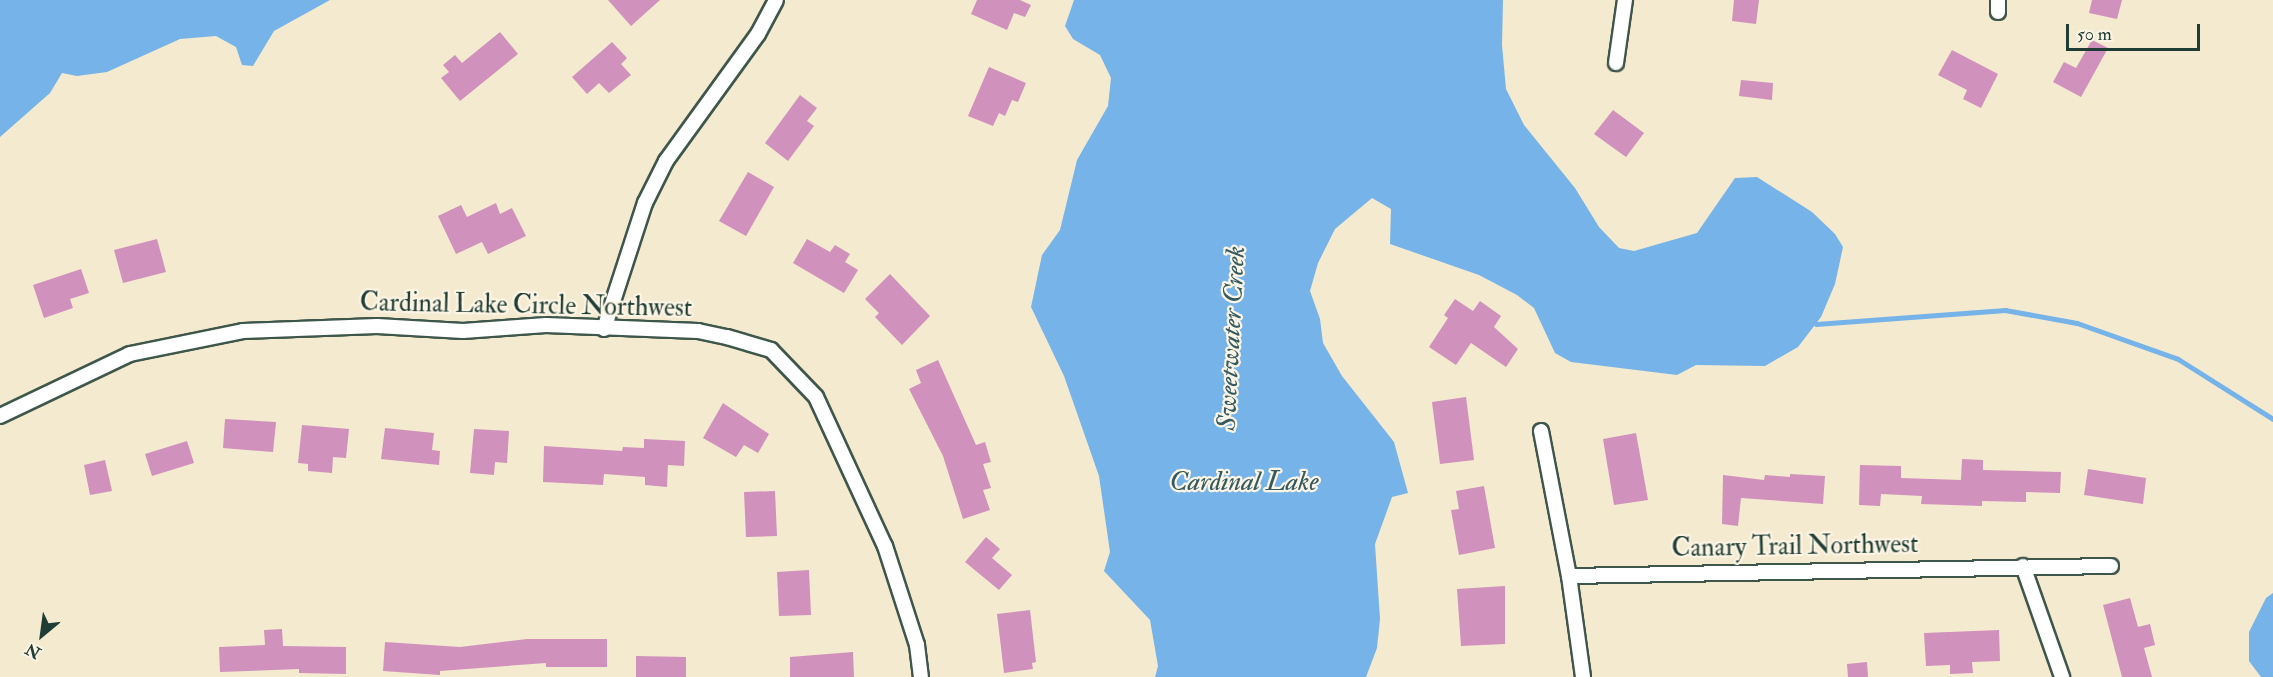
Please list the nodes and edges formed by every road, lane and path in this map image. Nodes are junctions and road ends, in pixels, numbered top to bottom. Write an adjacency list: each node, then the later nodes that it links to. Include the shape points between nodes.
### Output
1 (776, 0): 4 (street, via 758,34 666,161 645,203)
2 (1624, 0): 3 (street)
3 (1616, 63)
4 (604, 329): 5 (street, Cardinal Lake Circle Northwest, via 546,325 463,331 377,326 243,331 130,354); 10 (street, Cardinal Lake Circle Northwest, via 698,331 771,350 816,397 885,546 917,645)
5 (0, 416)
6 (1541, 431): 9 (street)
7 (2023, 566): 8 (street, Canary Trail Northwest); 9 (street, Canary Trail Northwest); 12 (street)
8 (2110, 566)
9 (1569, 576): 11 (street)
10 (921, 677)
11 (1583, 677)
12 (2062, 677)

